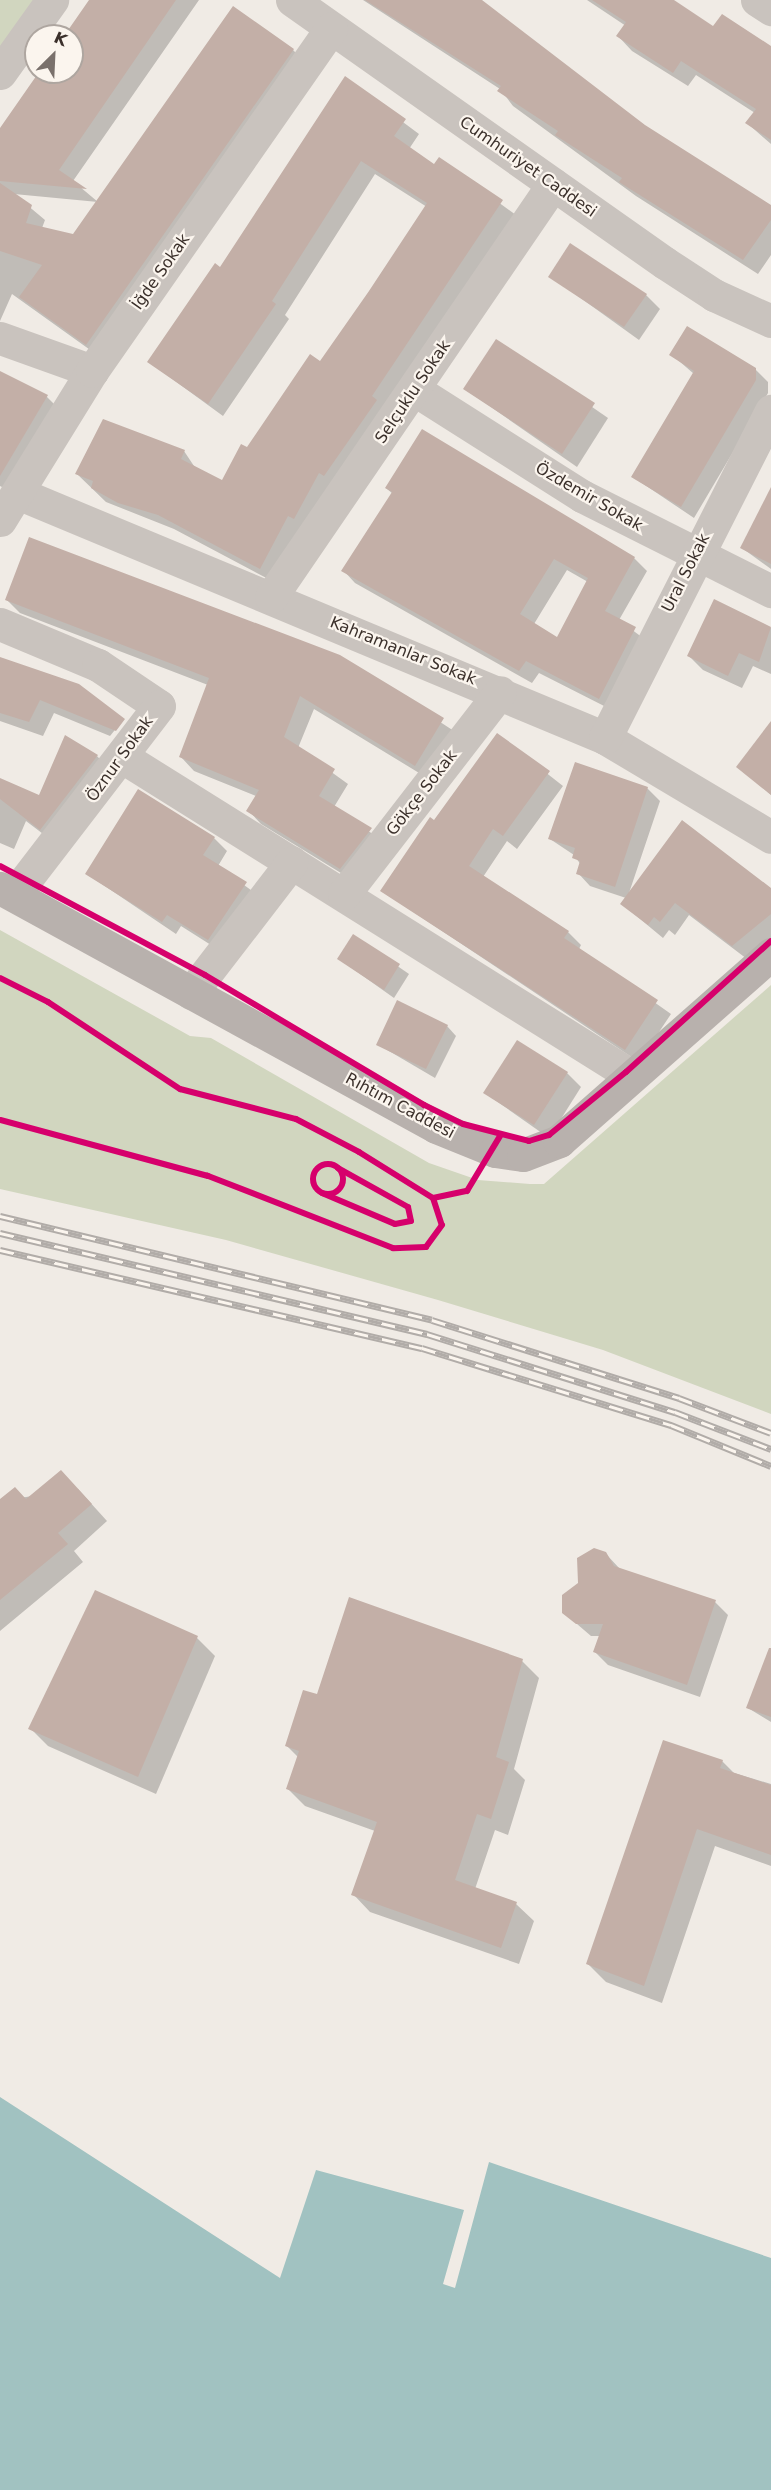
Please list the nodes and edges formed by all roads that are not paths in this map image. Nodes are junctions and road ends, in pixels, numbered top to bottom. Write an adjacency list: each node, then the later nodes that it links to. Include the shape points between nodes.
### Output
1 (52, 0): 6 (street)
2 (292, 0): 5 (street, Cumhuriyet Caddesi)
3 (758, 0): 4 (street)
4 (771, 9)
5 (330, 28): 7 (street, Cumhuriyet Caddesi); 10 (street, İğde Sokak)
6 (0, 73)
7 (553, 184): 8 (street, Cumhuriyet Caddesi, via 714,295); 11 (street, Selçuklu Sokak)
8 (771, 321)
9 (0, 338): 10 (street)
10 (92, 371): 13 (street, İğde Sokak)
11 (415, 390): 15 (street, Özdemir Sokak, via 582,496); 17 (street, Selçuklu Sokak)
12 (771, 411): 15 (street, Ural Sokak)
13 (20, 494): 14 (street, İğde Sokak); 17 (street, Kahramanlar Sokak)
14 (0, 520)
15 (693, 556): 16 (street, Özdemir Sokak); 20 (street, Ural Sokak)
16 (771, 591)
17 (271, 597): 19 (street, Kahramanlar Sokak)
18 (0, 624): 21 (street, Öznur Sokak, via 71,651 159,706)
19 (500, 692): 20 (street, Kahramanlar Sokak); 24 (street, Gökçe Sokak)
20 (605, 738): 22 (street, Kahramanlar Sokak)
21 (124, 758): 23 (street); 25 (street, Öznur Sokak)
22 (771, 837)
23 (292, 862): 24 (street); 28 (street)
24 (344, 894): 29 (street)
25 (5, 898): 27 (main road, Rıhtım Caddesi, via 463,1161 508,1172 545,1165 566,1151); 28 (main road, Rıhtım Caddesi)
26 (771, 954): 29 (main road, Rıhtım Caddesi)
27 (771, 971)
28 (191, 993): 29 (main road, Rıhtım Caddesi, via 436,1127 495,1151 542,1152)
29 (632, 1076)

